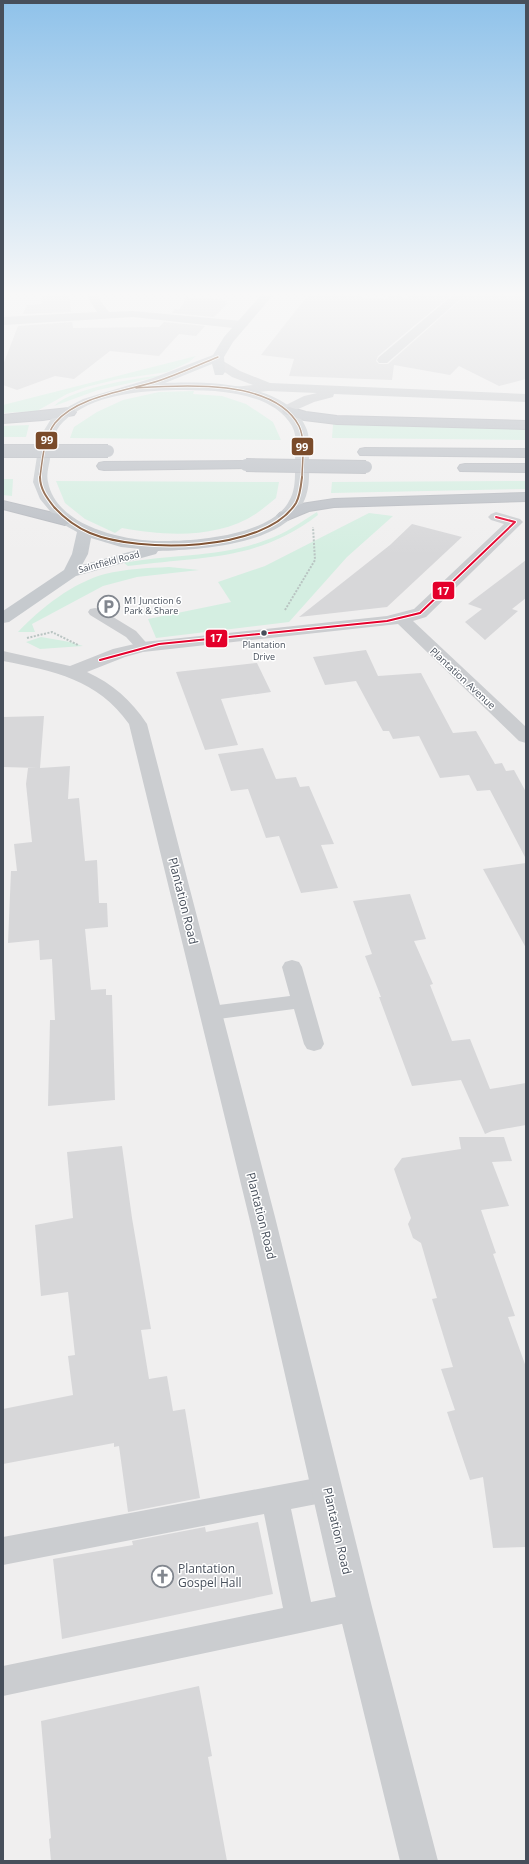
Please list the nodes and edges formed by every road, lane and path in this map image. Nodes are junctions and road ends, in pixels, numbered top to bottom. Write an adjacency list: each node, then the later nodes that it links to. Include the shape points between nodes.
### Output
1 (154, 382): 5 (main road)
2 (224, 382): 6 (main road)
3 (257, 382): 4 (street)
4 (268, 386): 6 (street); 7 (street)
5 (136, 388): 6 (main road, via 188,385); 10 (main road, via 87,401)
6 (236, 389): 9 (main road)
7 (363, 391): 8 (street); 9 (street, via 316,397)
8 (526, 398)
9 (288, 410): 12 (highway, via 304,416 337,420); 27 (main road, via 302,434 302,485 300,498)
10 (69, 412): 11 (highway); 29 (main road, via 58,420 46,440 40,481 52,508)
11 (3, 419)
12 (526, 425)
13 (3, 451): 14 (highway, bridge)
14 (123, 451)
15 (287, 451): 16 (highway)
16 (318, 451)
17 (350, 452): 18 (highway)
18 (526, 453)
19 (26, 466): 20 (highway)
20 (58, 466)
21 (89, 466): 22 (highway, bridge)
22 (382, 467)
23 (454, 468): 24 (highway)
24 (526, 468)
25 (526, 497): 27 (highway, via 334,503 306,507)
26 (3, 504): 29 (highway)
27 (285, 516): 32 (main road, via 268,528 240,538)
28 (496, 517): 37 (street, via 514,522 420,613)
29 (65, 520): 31 (main road)
30 (313, 521): 35 (path, via 315,560)
31 (84, 532): 32 (main road, via 123,543); 33 (main road, Saintfield Road, via 80,554)
32 (172, 546): 33 (main road, Saintfield Road)
33 (70, 573): 36 (main road, Saintfield Road)
34 (95, 612): 40 (lane, via 131,634)
35 (284, 613)
36 (3, 618)
37 (402, 619): 40 (street); 43 (street, Plantation Avenue)
38 (22, 639): 39 (path, via 52,632)
39 (83, 647)
40 (143, 647): 42 (street, via 119,653)
41 (3, 656): 42 (street, Plantation Road)
42 (73, 671): 46 (street, Plantation Road, via 108,690 123,703 138,724)
43 (526, 737)
44 (292, 967): 45 (lane)
45 (302, 1001): 46 (lane); 47 (lane)
46 (211, 1013): 48 (street, Plantation Road)
47 (314, 1044)
48 (327, 1489): 49 (lane); 51 (street, Plantation Road)
49 (275, 1499): 50 (lane); 52 (lane)
50 (3, 1551)
51 (355, 1607): 52 (lane); 54 (street, Plantation Road)
52 (300, 1619): 53 (lane)
53 (3, 1681)
54 (419, 1861)

